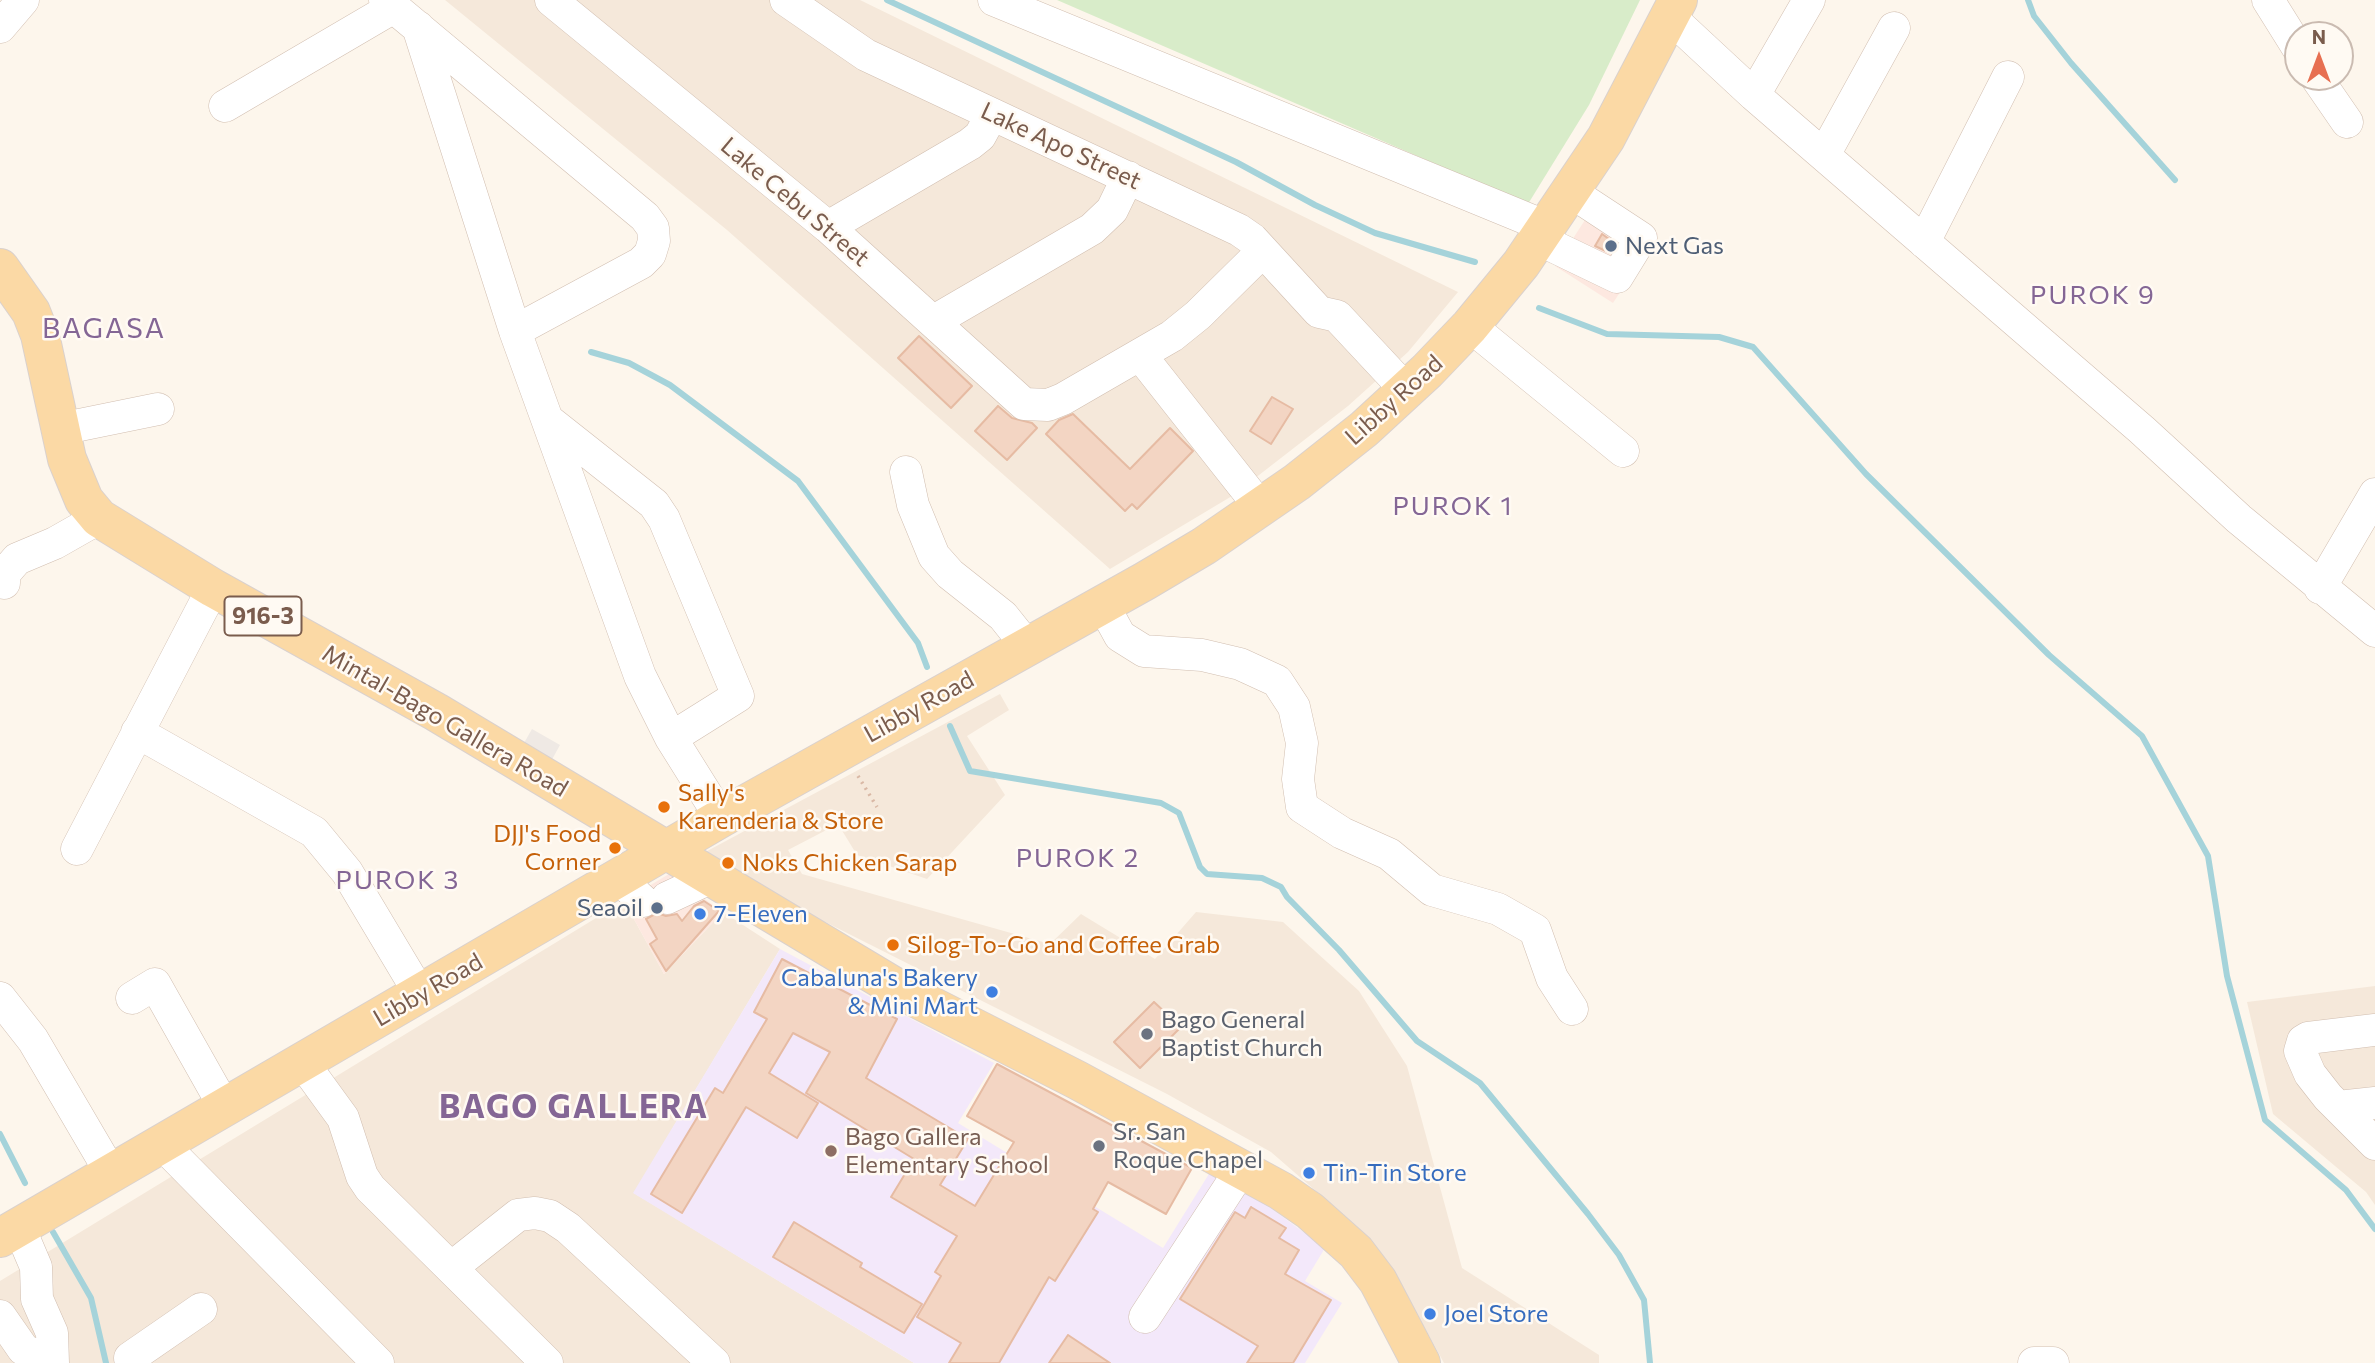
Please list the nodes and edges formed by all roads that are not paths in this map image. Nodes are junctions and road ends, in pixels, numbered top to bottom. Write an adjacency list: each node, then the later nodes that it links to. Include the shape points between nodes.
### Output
1 (23, 0): 10 (street)
2 (551, 0): 22 (street, Lake Cebu Street)
3 (786, 0): 17 (street, Lake Apo Street, via 866,55)
4 (994, 0): 23 (street)
5 (1809, 0): 15 (street)
6 (2268, 0): 9 (street)
7 (389, 4): 11 (street); 16 (street)
8 (1674, 8): 15 (street); 21 (main road, Libby Road, via 1612,127)
9 (2284, 26)
10 (0, 27)
11 (418, 27): 29 (street); 29 (street, via 653,228 650,254 641,263)
12 (1894, 28): 19 (street)
13 (2008, 77): 24 (street)
14 (2326, 91): 18 (street)
15 (1754, 95): 19 (street)
16 (225, 106)
17 (992, 114): 20 (street, Lake Apo Street); 22 (street, via 970,144)
18 (2347, 122)
19 (1824, 155): 24 (street)
20 (1128, 177): 25 (street, Lake Apo Street, via 1239,230); 27 (street, via 1111,210 1092,229)
21 (1571, 192): 23 (main road, Libby Road); 23 (street, via 1641,238 1617,277)
22 (828, 227): 27 (street, Lake Cebu Street)
23 (1543, 233): 28 (main road, Libby Road)
24 (1924, 242): 42 (street)
25 (1262, 251): 30 (street, via 1198,316); 31 (street, Lake Apo Street, via 1319,312 1321,331)
26 (0, 268): 34 (main road, Mintal-Bago Gallera Road / 916-3, via 31,312 40,335)
27 (934, 321): 30 (street, Lake Cebu Street, via 1012,395 1035,407 1063,399)
28 (1470, 326): 31 (main road, Libby Road); 35 (street)
29 (516, 331): 33 (street)
30 (1141, 356): 38 (street)
31 (1399, 397): 38 (main road, Libby Road)
32 (158, 409): 34 (street)
33 (549, 421): 47 (street, via 640,676); 47 (street, via 654,504 738,696)
34 (60, 429): 39 (main road, Mintal-Bago Gallera Road / 916-3, via 74,481)
35 (1623, 451)
36 (906, 471): 45 (street, via 913,505 934,556 1003,616)
37 (2375, 494): 42 (street)
38 (1261, 508): 43 (main road, Libby Road)
39 (99, 518): 40 (street, via 18,559 4,575); 41 (main road, Mintal-Bago Gallera Road / 916-3)
40 (4, 583)
41 (213, 588): 46 (street); 50 (main road, Mintal-Bago Gallera Road / 916-3, via 436,712)
42 (2320, 588): 44 (street)
43 (1103, 604): 45 (main road, Libby Road); 56 (street, via 1119,636 1144,651 1240,664 1277,681 1294,708 1302,743 1298,779 1302,807 1342,833 1389,854 1432,890 1498,909 1535,930 1552,978)
44 (2375, 631)
45 (1027, 646): 48 (main road, Libby Road)
46 (137, 732): 49 (street); 53 (street, via 314,832 347,872)
47 (671, 738): 48 (street)
48 (721, 818): 50 (main road, Libby Road)
49 (77, 849)
50 (664, 851): 51 (main road, Mintal-Bago Gallera Road); 52 (main road, Libby Road)
51 (710, 878): 52 (street); 64 (main road, Mintal-Bago Gallera Road, via 900,990)
52 (643, 892): 53 (main road, Libby Road)
53 (420, 994): 58 (main road, Libby Road)
54 (0, 998): 65 (street, via 33,1040)
55 (132, 998): 61 (street, via 155,984)
56 (1572, 1009)
57 (2375, 1030): 60 (street, via 2303,1041 2302,1060)
58 (303, 1063): 61 (main road, Libby Road); 67 (street, via 343,1118 370,1188)
59 (2375, 1102): 60 (street)
60 (2338, 1107): 63 (street)
61 (225, 1108): 62 (main road, Libby Road)
62 (162, 1143): 65 (main road, Libby Road); 75 (street)
63 (2375, 1144)
64 (1242, 1168): 71 (street); 78 (main road, Mintal-Bago Gallera Road, via 1310,1211 1356,1252 1378,1281)
65 (111, 1173): 66 (main road, Libby Road)
66 (10, 1232): 68 (street, via 36,1267)
67 (451, 1268): 76 (street); 77 (street, via 518,1215 550,1216)
68 (37, 1299): 70 (street); 73 (street, via 52,1333)
69 (201, 1309): 74 (street, via 130,1357)
70 (1, 1317): 72 (street, via 23,1349)
71 (1145, 1317)
72 (46, 1363)
73 (53, 1363)
74 (135, 1363)
75 (377, 1363)
76 (547, 1363)
77 (714, 1363)
78 (1421, 1363)
79 (2035, 1363): 80 (street)
80 (2053, 1363)

